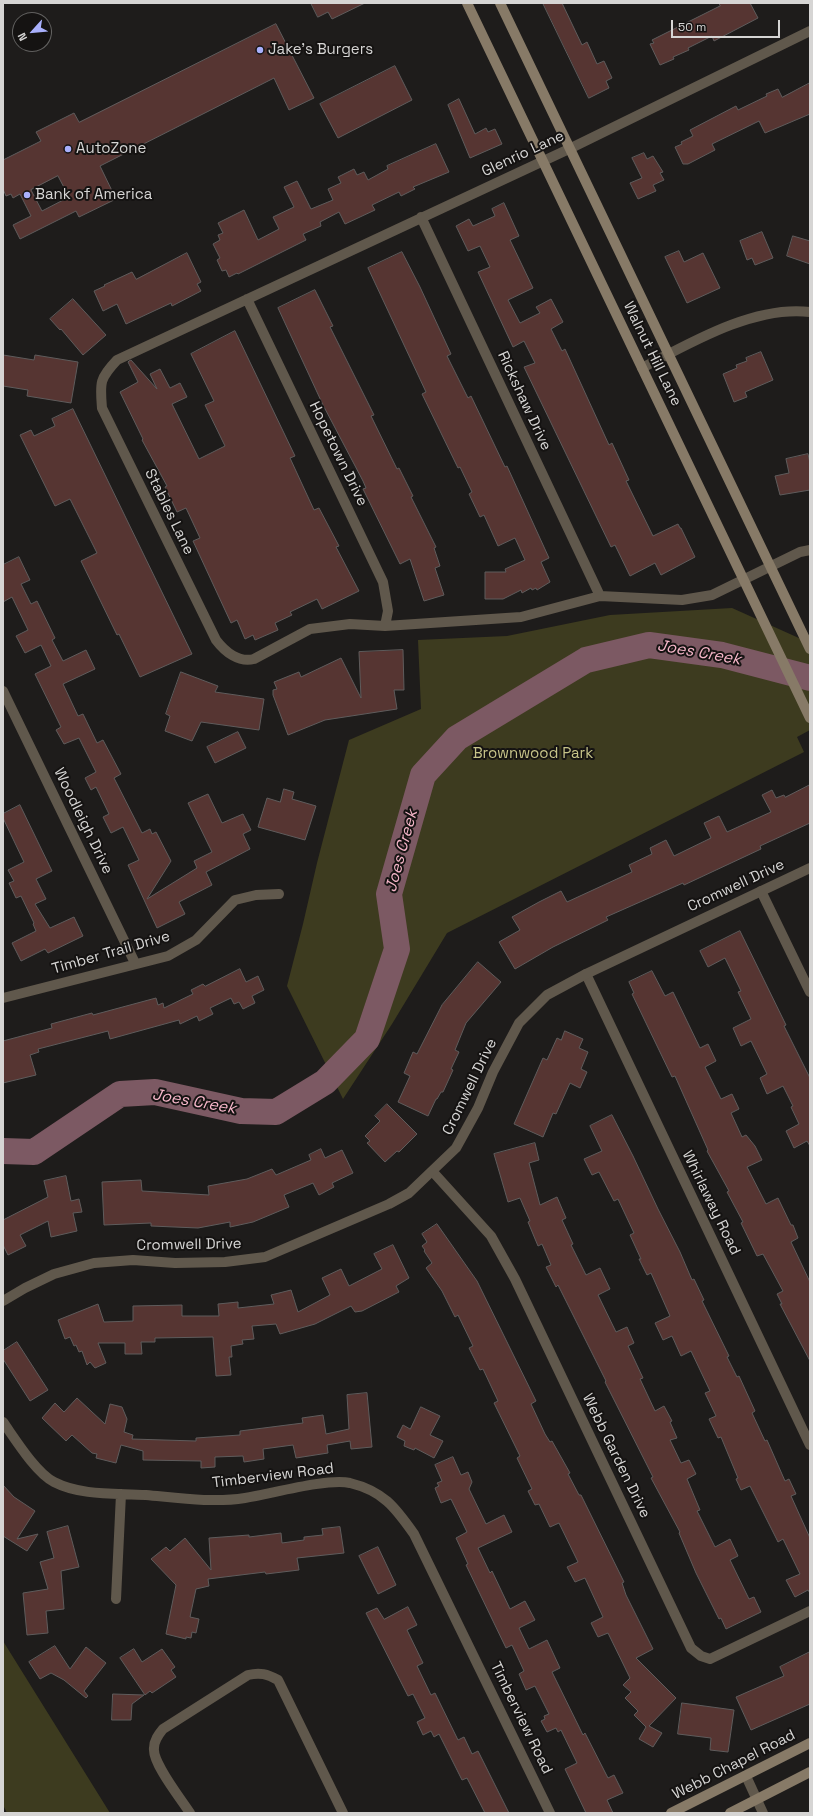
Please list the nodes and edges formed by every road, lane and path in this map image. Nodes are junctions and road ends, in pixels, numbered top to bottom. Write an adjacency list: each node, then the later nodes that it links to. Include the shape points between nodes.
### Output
1 (467, 3): 5 (main road, Walnut Hill Lane)
2 (500, 3): 4 (main road, Walnut Hill Lane)
3 (810, 31): 4 (street, Glenrio Lane)
4 (569, 149): 5 (street, Glenrio Lane); 9 (main road, Walnut Hill Lane)
5 (543, 161): 6 (street, Glenrio Lane); 10 (main road, Walnut Hill Lane)
6 (421, 218): 7 (street, Glenrio Lane); 14 (street, Rickshaw Drive)
7 (247, 299): 15 (street, Hopetown Drive, via 383,582 388,611); 15 (street, Stables Lane, via 117,360 106,372 100,384 102,408 222,649 237,658 248,660 310,629 350,624)
8 (810, 312): 9 (street, via 776,313 750,319 728,326)
9 (668, 355): 10 (street); 12 (main road, Walnut Hill Lane)
10 (642, 368): 13 (main road, Walnut Hill Lane)
11 (810, 550): 12 (street, Stables Lane, via 800,552)
12 (770, 567): 13 (street, Stables Lane); 16 (main road, Walnut Hill Lane)
13 (744, 580): 14 (street, Stables Lane, via 712,595 682,600); 18 (main road, Walnut Hill Lane)
14 (600, 596): 15 (street, Stables Lane, via 521,617)
15 (386, 626)
16 (810, 649)
17 (3, 691): 22 (street, Woodleigh Drive)
18 (810, 718)
19 (810, 868): 20 (street, Cromwell Drive)
20 (761, 891): 23 (street, Cromwell Drive); 24 (street)
21 (279, 894): 22 (street, Timber Trail Drive, via 256,895 235,900 196,940 168,956)
22 (135, 964): 25 (street, Timber Trail Drive)
23 (586, 974): 26 (street, Cromwell Drive, via 547,995 519,1023 456,1148); 29 (street, Whirlaway Road)
24 (810, 992)
25 (3, 998)
26 (433, 1172): 27 (street, Cromwell Drive, via 409,1193 389,1204 265,1257 225,1262 175,1263 133,1260 94,1263 54,1274); 32 (street, Webb Garden Drive, via 495,1242 692,1648 701,1656 710,1659)
27 (3, 1301)
28 (3, 1422): 30 (street, Timberview Road, via 36,1466 53,1482 79,1491)
29 (810, 1445)
30 (121, 1494): 31 (street); 39 (street, Timberview Road, via 207,1500 244,1498 323,1484 348,1483 369,1489 387,1500 414,1534)
31 (116, 1599)
32 (810, 1611)
33 (810, 1743): 35 (main road, Webb Chapel Road)
34 (810, 1772): 36 (main road)
35 (746, 1776): 36 (street); 40 (main road, Webb Chapel Road)
36 (756, 1800): 41 (main road); 42 (street)
37 (190, 1813): 38 (street, via 155,1760 157,1736 163,1729 248,1675 256,1673 265,1673 278,1680)
38 (343, 1813)
39 (550, 1813)
40 (671, 1813)
41 (730, 1813)
42 (763, 1813)

